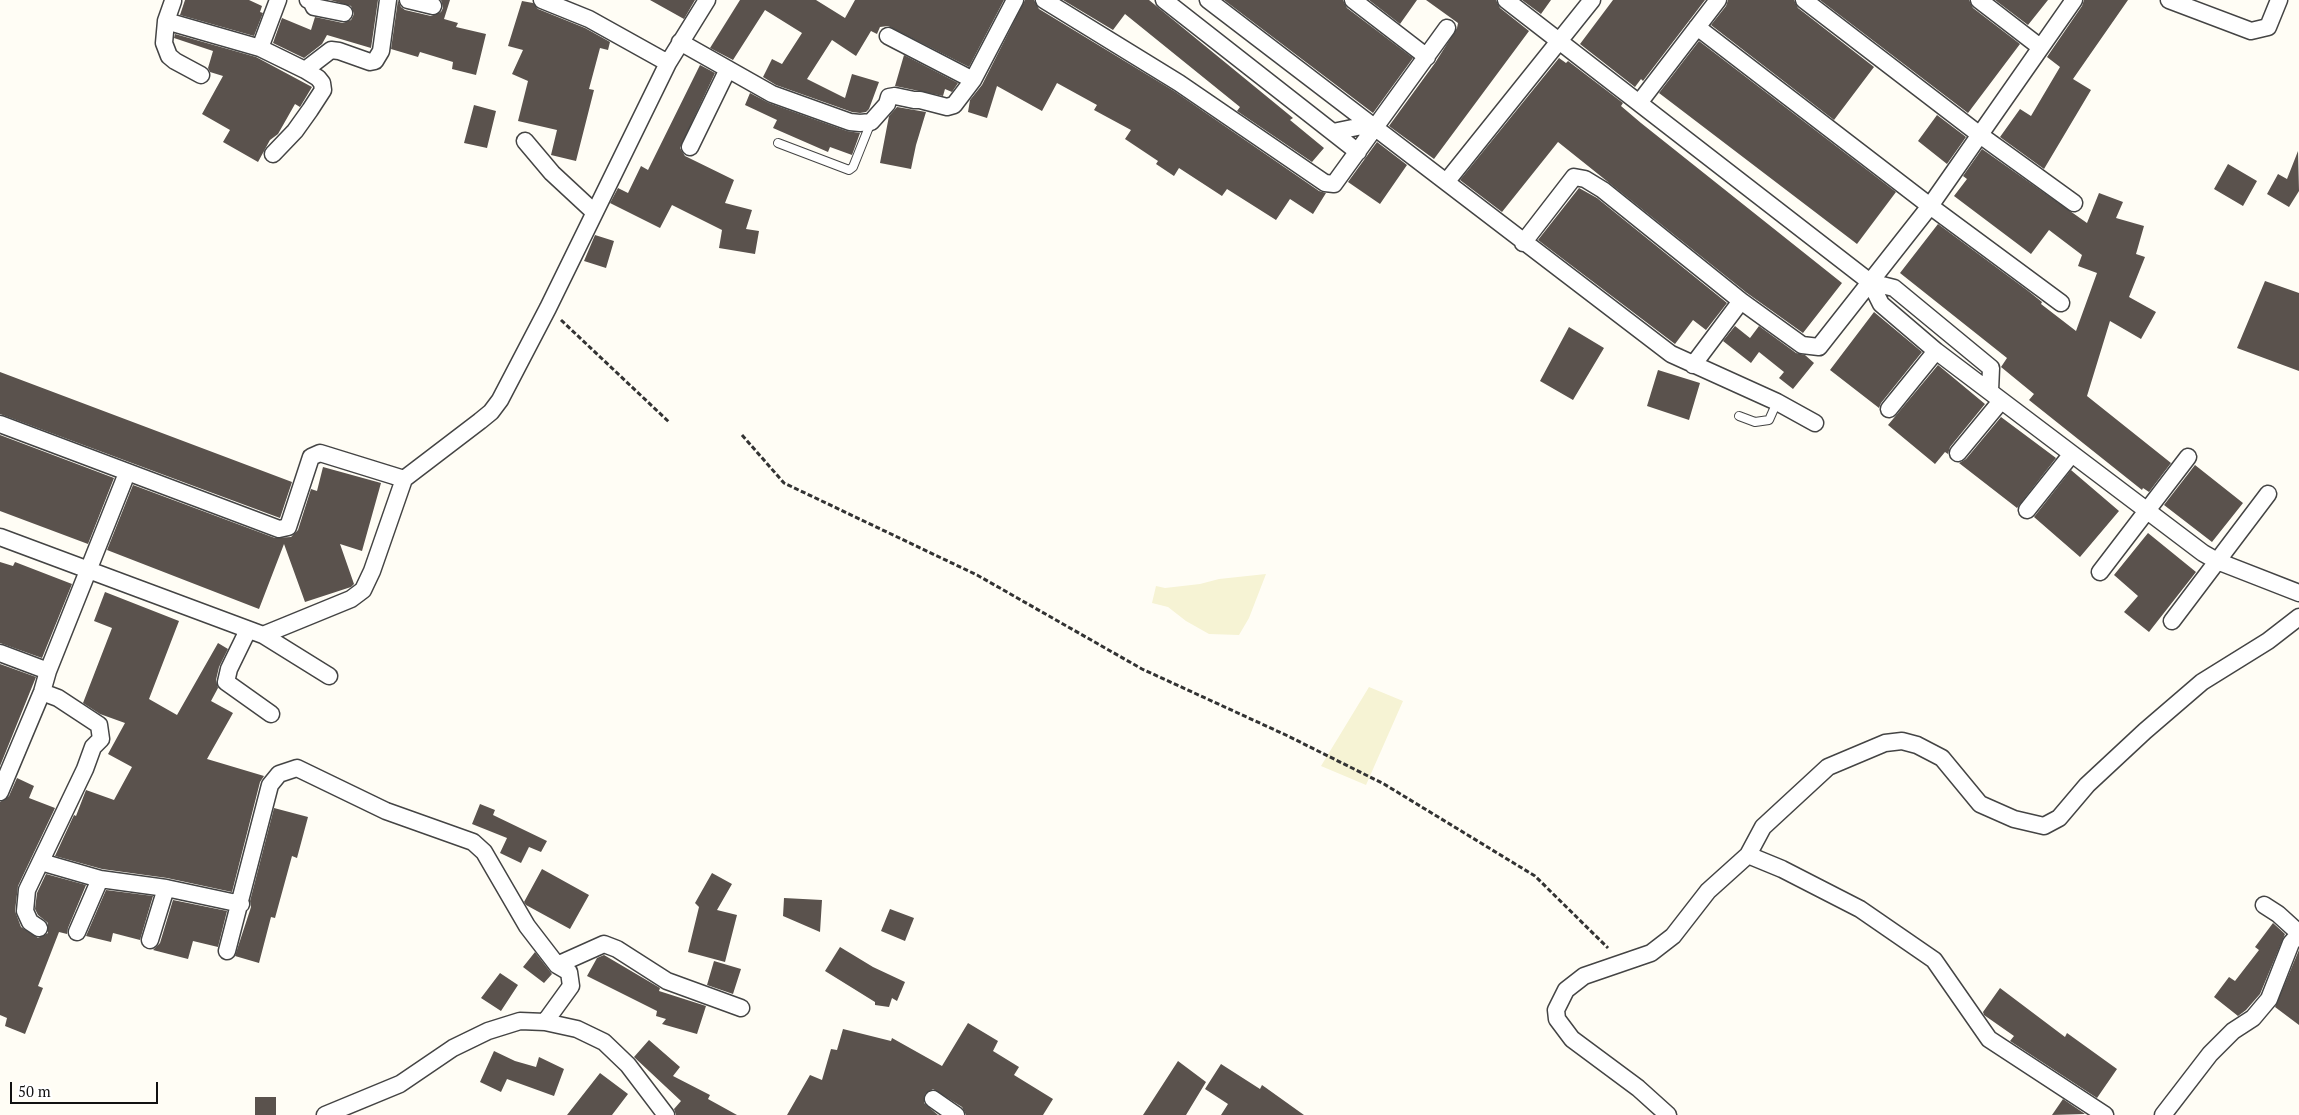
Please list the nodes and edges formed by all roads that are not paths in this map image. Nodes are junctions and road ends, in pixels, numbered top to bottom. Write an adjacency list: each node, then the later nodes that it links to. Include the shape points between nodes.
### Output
1 (278, 0): 30 (street)
2 (308, 0): 22 (street, via 314,7)
3 (388, 0): 34 (street, via 381,51 375,62 331,50)
4 (408, 0): 21 (street)
5 (542, 0): 32 (street, via 589,19)
6 (707, 0): 27 (street)
7 (1015, 0): 36 (street)
8 (1044, 0): 45 (street, via 1180,83 1325,182 1338,182)
9 (1164, 0): 40 (street)
10 (1208, 0): 39 (street)
11 (1353, 0): 31 (street)
12 (1506, 0): 28 (street)
13 (1592, 0): 28 (street)
14 (1718, 0): 24 (street)
15 (1804, 0): 41 (street)
16 (1979, 0): 29 (street)
17 (2074, 0): 29 (street)
18 (2169, 0): 19 (street, via 2251,31 2268,27)
19 (2278, 0)
20 (173, 1): 23 (street)
21 (433, 6)
22 (344, 13)
23 (166, 21): 30 (street); 35 (street, via 164,43 169,56)
24 (1697, 27): 37 (street); 49 (street)
25 (1447, 28): 31 (street)
26 (888, 36): 36 (street)
27 (680, 42): 32 (street); 33 (street)
28 (1559, 42): 37 (street); 47 (street)
29 (2040, 47): 41 (street)
30 (260, 48): 34 (street)
31 (1427, 57): 39 (street)
32 (668, 63): 50 (street)
33 (728, 69): 38 (street, via 772,94 812,109 850,122); 44 (street)
34 (305, 70): 46 (street, via 318,78 323,90 295,131)
35 (200, 75)
36 (973, 80): 38 (street, via 954,105 946,107 889,97 887,104)
37 (1639, 103): 52 (street)
38 (870, 122): 43 (lane, via 849,170)
39 (1374, 126): 40 (street); 45 (street); 47 (street)
40 (1333, 132): 45 (street)
41 (1980, 135): 48 (street); 49 (street)
42 (525, 141): 50 (street, via 552,173)
43 (778, 143)
44 (690, 147)
45 (1358, 152)
46 (273, 154)
47 (1447, 181): 51 (street, via 1454,190)
48 (2074, 202)
49 (1930, 206): 52 (street); 54 (street)
50 (594, 212): 67 (street, via 500,400 491,412)
51 (1523, 243): 53 (street, via 1574,177 1585,179); 56 (street, via 1671,354)
52 (1870, 282): 53 (street, via 1819,347 1802,344); 55 (street, via 1881,304); 57 (street, via 1894,288 1991,368)
53 (1741, 301): 56 (street)
54 (2061, 303)
55 (1936, 351): 57 (street); 59 (street)
56 (1693, 366): 58 (street)
57 (1996, 396): 63 (street); 64 (street)
58 (1777, 402): 60 (lane, via 1769,420 1756,422); 61 (street)
59 (1889, 409)
60 (1739, 416)
61 (1815, 423)
62 (0, 424): 66 (street)
63 (1958, 453)
64 (2071, 455): 69 (street); 70 (street)
65 (2188, 457): 70 (street)
66 (127, 472): 67 (street, via 279,530 288,527 311,457 320,453); 73 (street)
67 (404, 479): 78 (street, via 363,590 351,599)
68 (2268, 494): 72 (street)
69 (2027, 510)
70 (2146, 512): 72 (street); 74 (street)
71 (0, 537): 73 (street)
72 (2217, 561): 75 (street); 77 (street)
73 (88, 571): 78 (street); 80 (street)
74 (2100, 572)
75 (2299, 593)
76 (2299, 617): 85 (street, via 2268,641 2202,682 2087,785 2060,818 2044,826 2014,819 1980,804 1942,758 1902,741 1885,743 1828,767 1763,827)
77 (2172, 621)
78 (256, 632): 81 (street); 83 (street, via 229,669 226,682)
79 (0, 653): 80 (street)
80 (48, 672): 82 (street)
81 (329, 676)
82 (42, 692): 84 (street); 86 (street, via 58,698 99,725 101,739 93,747)
83 (271, 714)
84 (0, 792)
85 (1748, 855): 103 (street, via 1708,891 1673,936 1651,953 1584,976 1566,990 1556,1010 1557,1019 1572,1039 1638,1088); 104 (street, via 1860,909 1934,960 1989,1039)
86 (41, 862): 87 (street); 91 (street, via 27,890 25,911 30,922)
87 (100, 879): 88 (street); 92 (street)
88 (166, 888): 89 (street); 94 (street)
89 (241, 904): 95 (street); 96 (street, via 270,785 278,774 297,768 386,812 473,842 484,852 526,926)
90 (2264, 905): 93 (street)
91 (39, 928)
92 (77, 932)
93 (2299, 934): 105 (street, via 2291,944 2269,999 2253,1018 2233,1031 2210,1054)
94 (150, 940)
95 (227, 951)
96 (557, 964): 97 (street, via 604,944 617,949 666,982); 98 (street, via 569,972 571,986)
97 (740, 1008)
98 (545, 1022): 100 (street, via 520,1021 488,1031 454,1048 400,1084); 101 (street, via 577,1029 604,1042 628,1065)
99 (933, 1099): 102 (street)
100 (325, 1115)
101 (666, 1115)
102 (956, 1115)
103 (1668, 1115)
104 (2105, 1115)
105 (2163, 1115)

